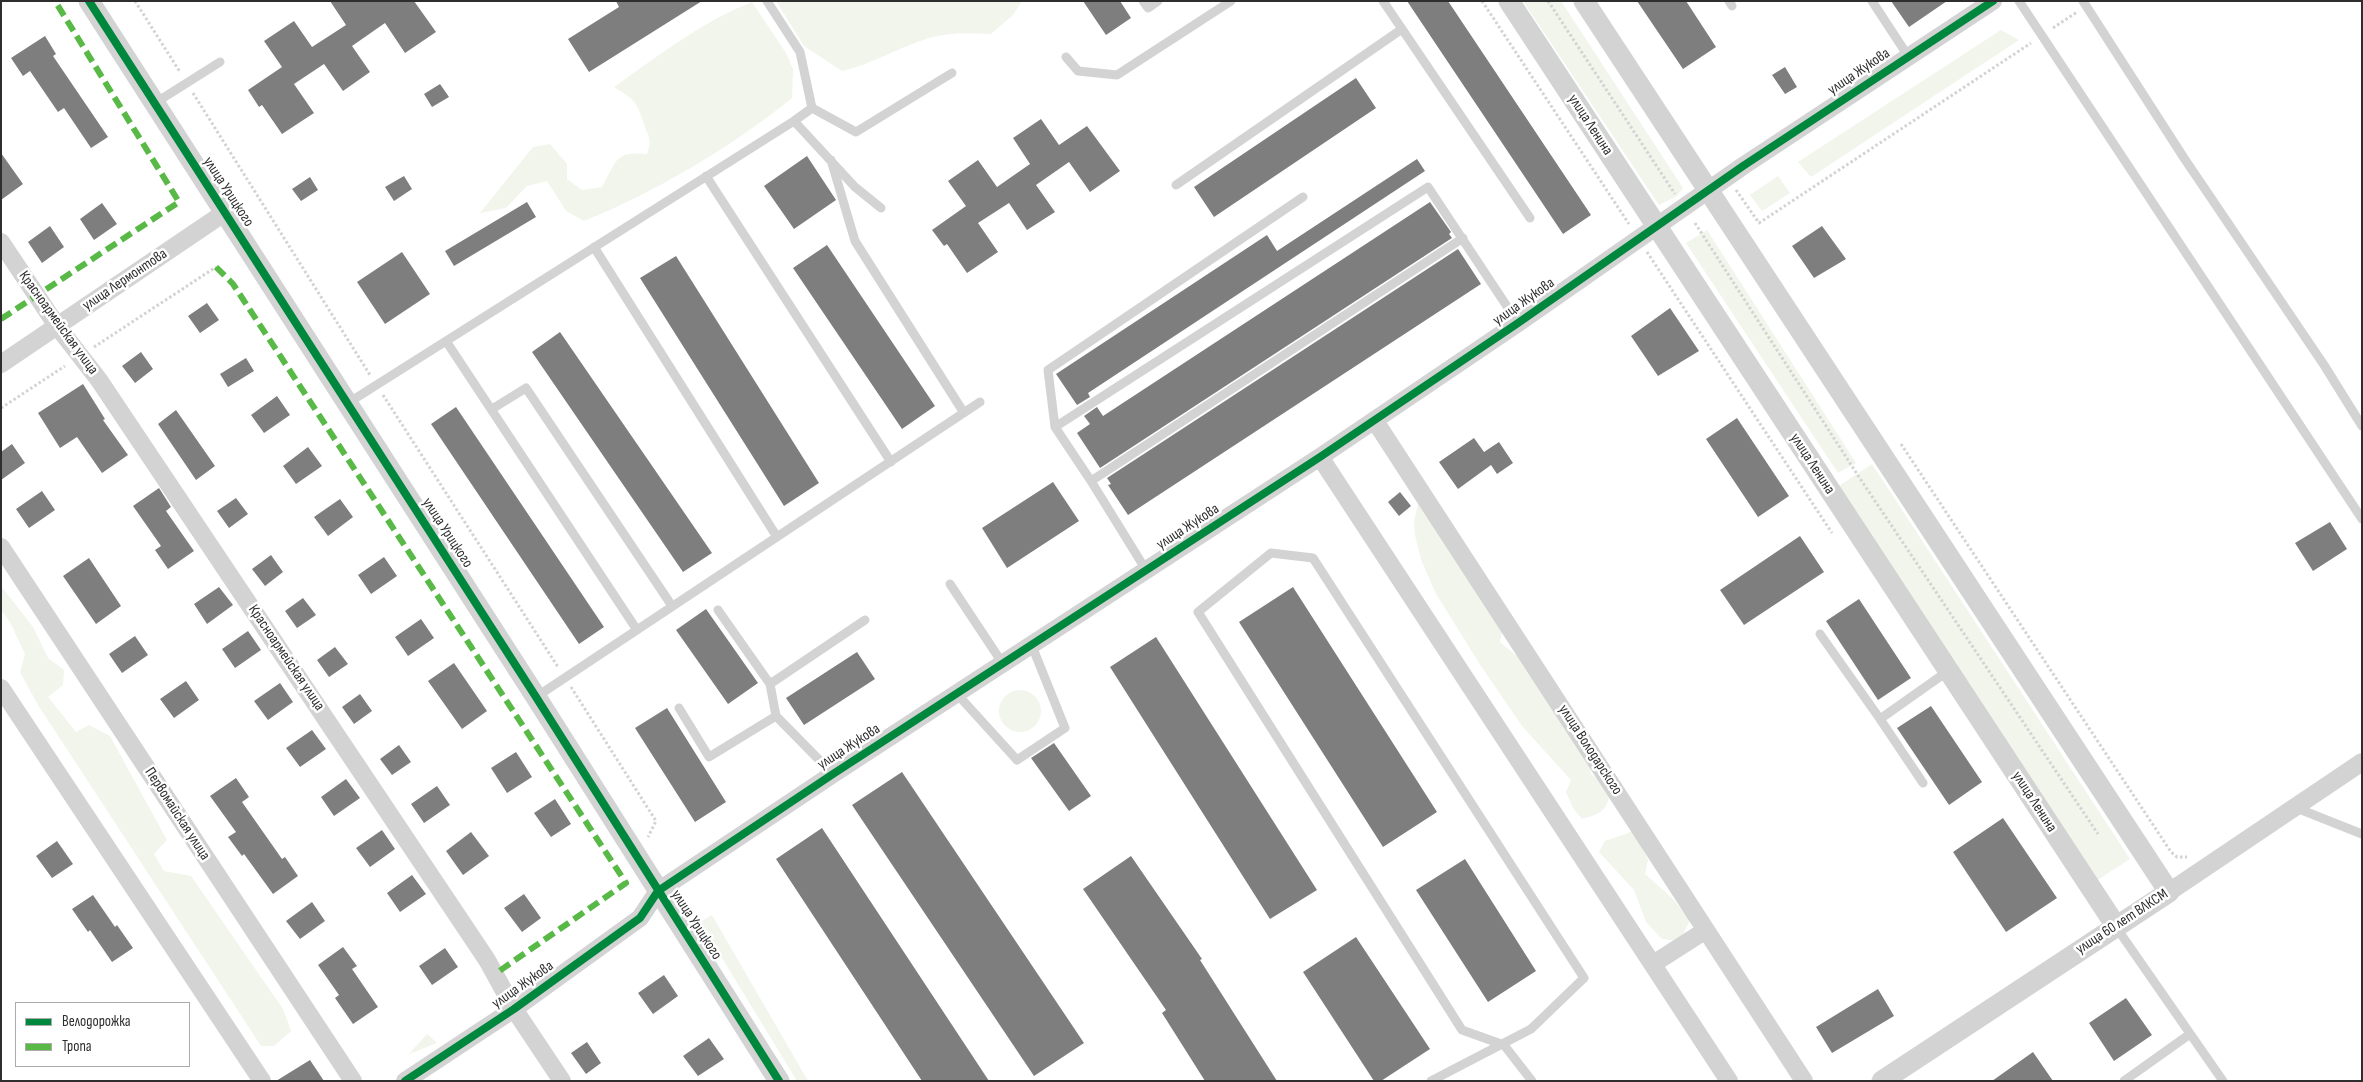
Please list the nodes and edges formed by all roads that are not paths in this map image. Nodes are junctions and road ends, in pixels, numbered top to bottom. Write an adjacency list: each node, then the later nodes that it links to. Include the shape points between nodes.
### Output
1 (89, 1): 18 (street, улица Урицкого)
2 (767, 1): 19 (lane, via 800,52)
3 (1144, 1): 4 (lane, via 1148,8)
4 (1158, 1)
5 (1231, 1): 15 (lane, via 1117,75 1078,71)
6 (1383, 1): 13 (lane)
7 (1509, 1): 29 (street, улица Ленина)
8 (1584, 1): 24 (street)
9 (1872, 1): 14 (lane)
10 (1993, 1): 14 (street, улица Жукова)
11 (2019, 1): 47 (lane)
12 (2084, 4): 42 (lane)
13 (1402, 29): 23 (lane); 28 (lane)
14 (1908, 56): 24 (street, улица Жукова)
15 (1066, 57)
16 (220, 62): 18 (lane)
17 (952, 73): 19 (lane, via 856,132)
18 (154, 103): 27 (street, улица Урицкого)
19 (812, 108): 20 (lane)
20 (794, 121): 21 (lane); 22 (lane)
21 (830, 157): 26 (lane, via 855,187); 40 (lane, via 855,241)
22 (706, 176): 32 (lane); 45 (lane)
23 (1176, 185)
24 (1707, 191): 29 (street, улица Жукова); 73 (street)
25 (1303, 197): 43 (lane, via 1048,370)
26 (881, 208)
27 (224, 212): 34 (street, улица Лермонтова); 38 (street, улица Урицкого)
28 (1530, 218)
29 (1656, 225): 33 (street, улица Жукова); 59 (street, улица Ленина)
30 (1463, 238): 33 (lane); 43 (lane, via 1428,187); 46 (lane)
31 (1, 242): 34 (street, Красноармейская улица)
32 (594, 247): 35 (lane); 48 (lane)
33 (1518, 324): 41 (street, улица Жукова)
34 (57, 326): 36 (street, улица Лермонтова); 77 (street, Красноармейская улица, via 82,355 487,960)
35 (446, 341): 38 (lane); 39 (lane)
36 (1, 364)
37 (980, 402): 40 (lane)
38 (348, 404): 63 (street, улица Урицкого)
39 (492, 410): 52 (lane, via 526,388); 55 (lane)
40 (964, 413): 45 (lane)
41 (1375, 421): 44 (street, улица Жукова); 75 (street, улица Володарского)
42 (2362, 426)
43 (1054, 427): 46 (lane)
44 (1320, 457): 50 (street, улица Жукова); 76 (street)
45 (891, 462): 48 (lane)
46 (1091, 481): 50 (lane)
47 (2362, 519)
48 (777, 537): 52 (lane)
49 (1, 547): 82 (street, Первомайская улица)
50 (1146, 570): 57 (street, улица Жукова)
51 (950, 584): 58 (lane)
52 (672, 606): 55 (lane)
53 (718, 610): 60 (lane)
54 (865, 620): 60 (lane)
55 (637, 630): 63 (lane)
56 (1820, 634): 66 (lane)
57 (1032, 646): 58 (street, улица Жукова); 62 (lane, via 1065,728 1017,760)
58 (1003, 664): 62 (street, улица Жукова)
59 (1948, 671): 66 (lane); 74 (street, улица Ленина)
60 (770, 684): 65 (lane)
61 (1, 688): 81 (street)
62 (957, 694): 68 (street, улица Жукова)
63 (536, 697): 72 (street, улица Урицкого)
64 (679, 708): 65 (lane, via 710,757)
65 (776, 716): 68 (lane)
66 (1880, 719): 69 (lane)
67 (2362, 762): 70 (street, улица 60 лет ВЛКСМ)
68 (833, 774): 72 (street, улица Жукова)
69 (1923, 783)
70 (2294, 807): 71 (lane); 73 (street, улица 60 лет ВЛКСМ)
71 (2362, 834)
72 (658, 891): 77 (street, улица Жукова, via 640,918); 85 (street, улица Урицкого)
73 (2168, 892): 74 (street, улица 60 лет ВЛКСМ)
74 (2116, 926): 78 (lane); 80 (street, улица 60 лет ВЛКСМ)
75 (1706, 930): 76 (street); 89 (street, улица Володарского)
76 (1653, 964): 88 (street)
77 (514, 1009): 83 (street, улица Жукова); 84 (street, Красноармейская улица)
78 (2190, 1034): 90 (lane); 91 (lane)
79 (1504, 1045): 79 (lane, via 1462,1030 1198,612 1271,553 1313,558 1584,978 1531,1029); 86 (lane); 87 (lane)
80 (1884, 1080)
81 (262, 1081)
82 (353, 1081)
83 (405, 1081)
84 (562, 1081)
85 (779, 1081)
86 (1432, 1081)
87 (1532, 1081)
88 (1729, 1081)
89 (1804, 1081)
90 (2124, 1081)
91 (2222, 1081)

